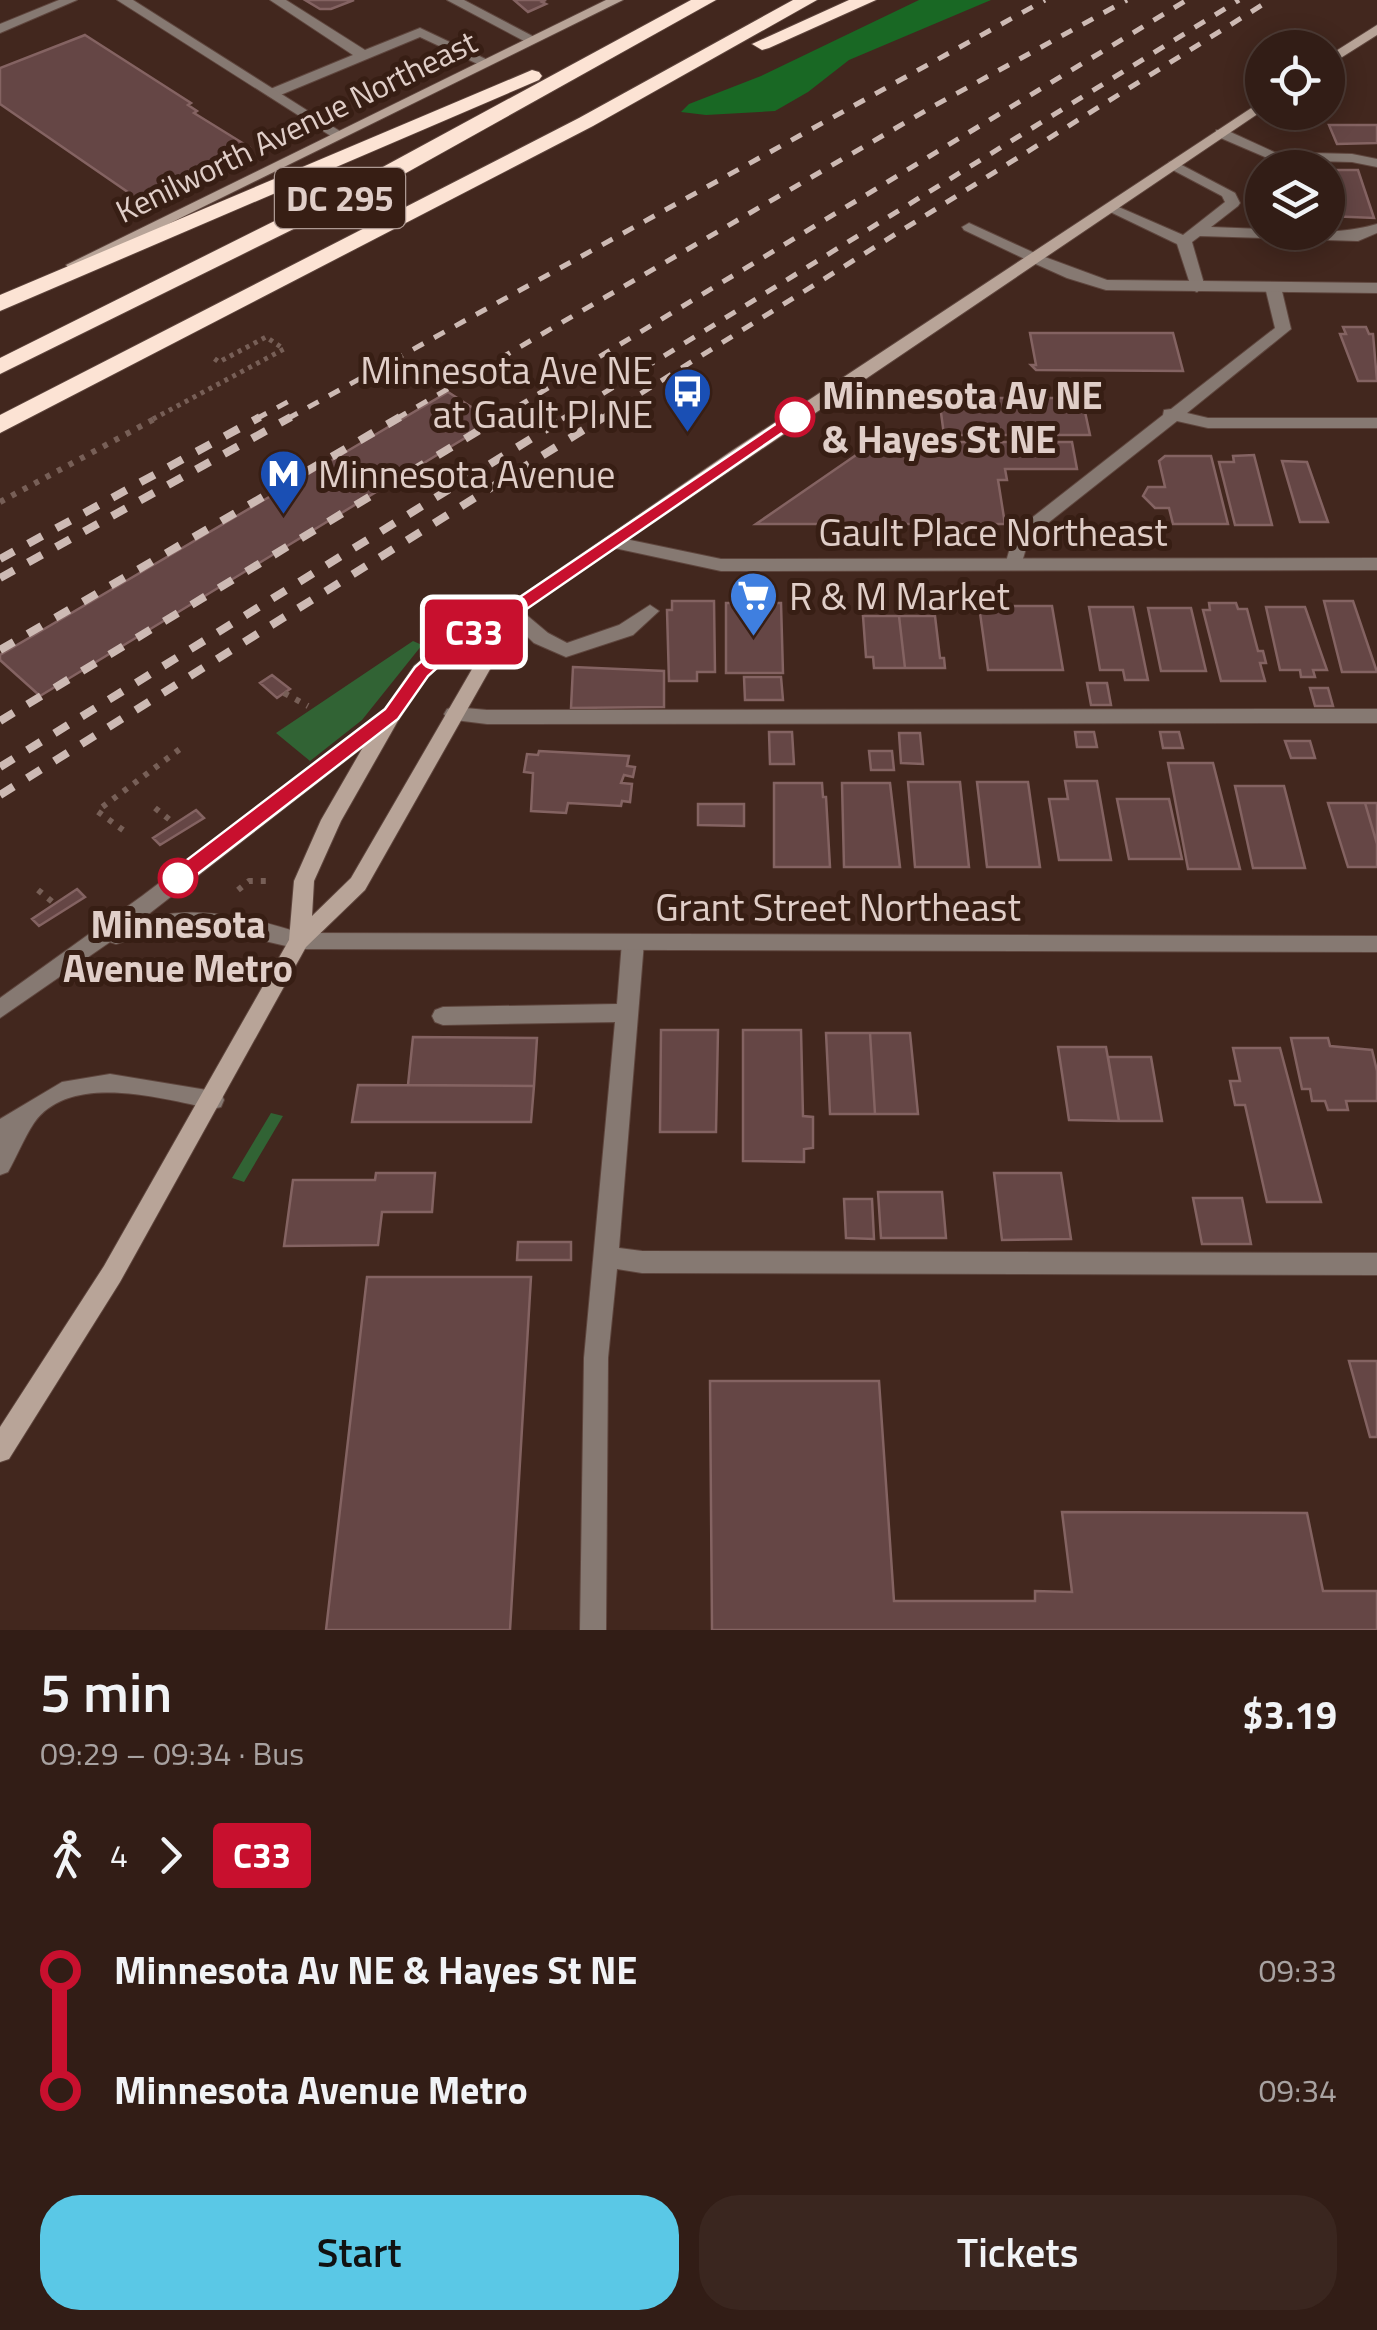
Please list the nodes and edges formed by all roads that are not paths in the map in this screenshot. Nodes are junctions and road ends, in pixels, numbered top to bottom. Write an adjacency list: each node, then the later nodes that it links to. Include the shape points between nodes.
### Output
1 (70, 0): 10 (street)
2 (124, 0): 16 (street)
3 (277, 0): 14 (street)
4 (454, 0): 12 (street)
5 (616, 0): 12 (main road, Kenilworth Avenue Northeast)
6 (706, 0): 9 (highway, DC 295)
7 (807, 0): 18 (highway, DC 295)
8 (866, 0): 18 (highway)
9 (674, 18): 31 (highway); 32 (highway, DC 295, via 389,173)
10 (0, 28)
11 (1376, 31): 13 (main road)
12 (532, 40): 15 (main road, Kenilworth Avenue Northeast)
13 (1345, 51)
14 (364, 56): 15 (street, via 420,32); 16 (street)
15 (487, 63): 20 (main road, Kenilworth Avenue Northeast)
16 (273, 94): 20 (street)
17 (1245, 117): 19 (main road)
18 (586, 122): 35 (highway, DC 295)
19 (1222, 133): 21 (street, via 1272,156); 22 (main road)
20 (339, 135): 31 (main road, Kenilworth Avenue Northeast)
21 (1377, 164)
22 (1174, 165): 23 (main road); 26 (street, via 1228,193 1232,203)
23 (1109, 208): 26 (street); 27 (main road)
24 (969, 228): 27 (street)
25 (1377, 228): 26 (street, via 1358,236)
26 (1190, 236): 28 (street)
27 (1034, 258): 28 (street, via 1106,285); 36 (main road)
28 (1197, 287): 29 (street)
29 (1274, 287): 30 (street); 33 (street, via 1283,329)
30 (1377, 288)
31 (0, 303)
32 (0, 367)
33 (1170, 414): 34 (street, via 1208,422); 38 (street, via 1021,535)
34 (1377, 423)
35 (0, 425)
36 (611, 542): 38 (street, Gault Place Northeast, via 721,565); 40 (main road)
37 (1377, 564): 38 (street, Gault Place Northeast)
38 (1014, 565)
39 (650, 611): 40 (street, via 626,630 566,650)
40 (505, 615): 41 (main road, via 454,642 422,671); 42 (main road)
41 (392, 714): 44 (street); 45 (main road, via 304,881)
42 (454, 714): 43 (street); 45 (main road, via 358,884)
43 (1377, 716)
44 (104, 940): 45 (street, Grant Street Northeast, via 162,921 217,922); 48 (street)
45 (299, 941): 46 (street, Grant Street Northeast); 51 (main road)
46 (633, 942): 47 (street, Grant Street Northeast); 49 (street)
47 (1377, 944)
48 (0, 1009)
49 (626, 1013): 50 (street); 55 (street)
50 (443, 1016)
51 (213, 1100): 52 (street, via 128,1084 84,1086 54,1096); 57 (main road)
52 (25, 1120): 53 (street); 54 (street)
53 (0, 1130)
54 (0, 1165)
55 (606, 1257): 56 (street); 58 (street, via 596,1358)
56 (1377, 1264)
57 (0, 1450)
58 (593, 1630)

